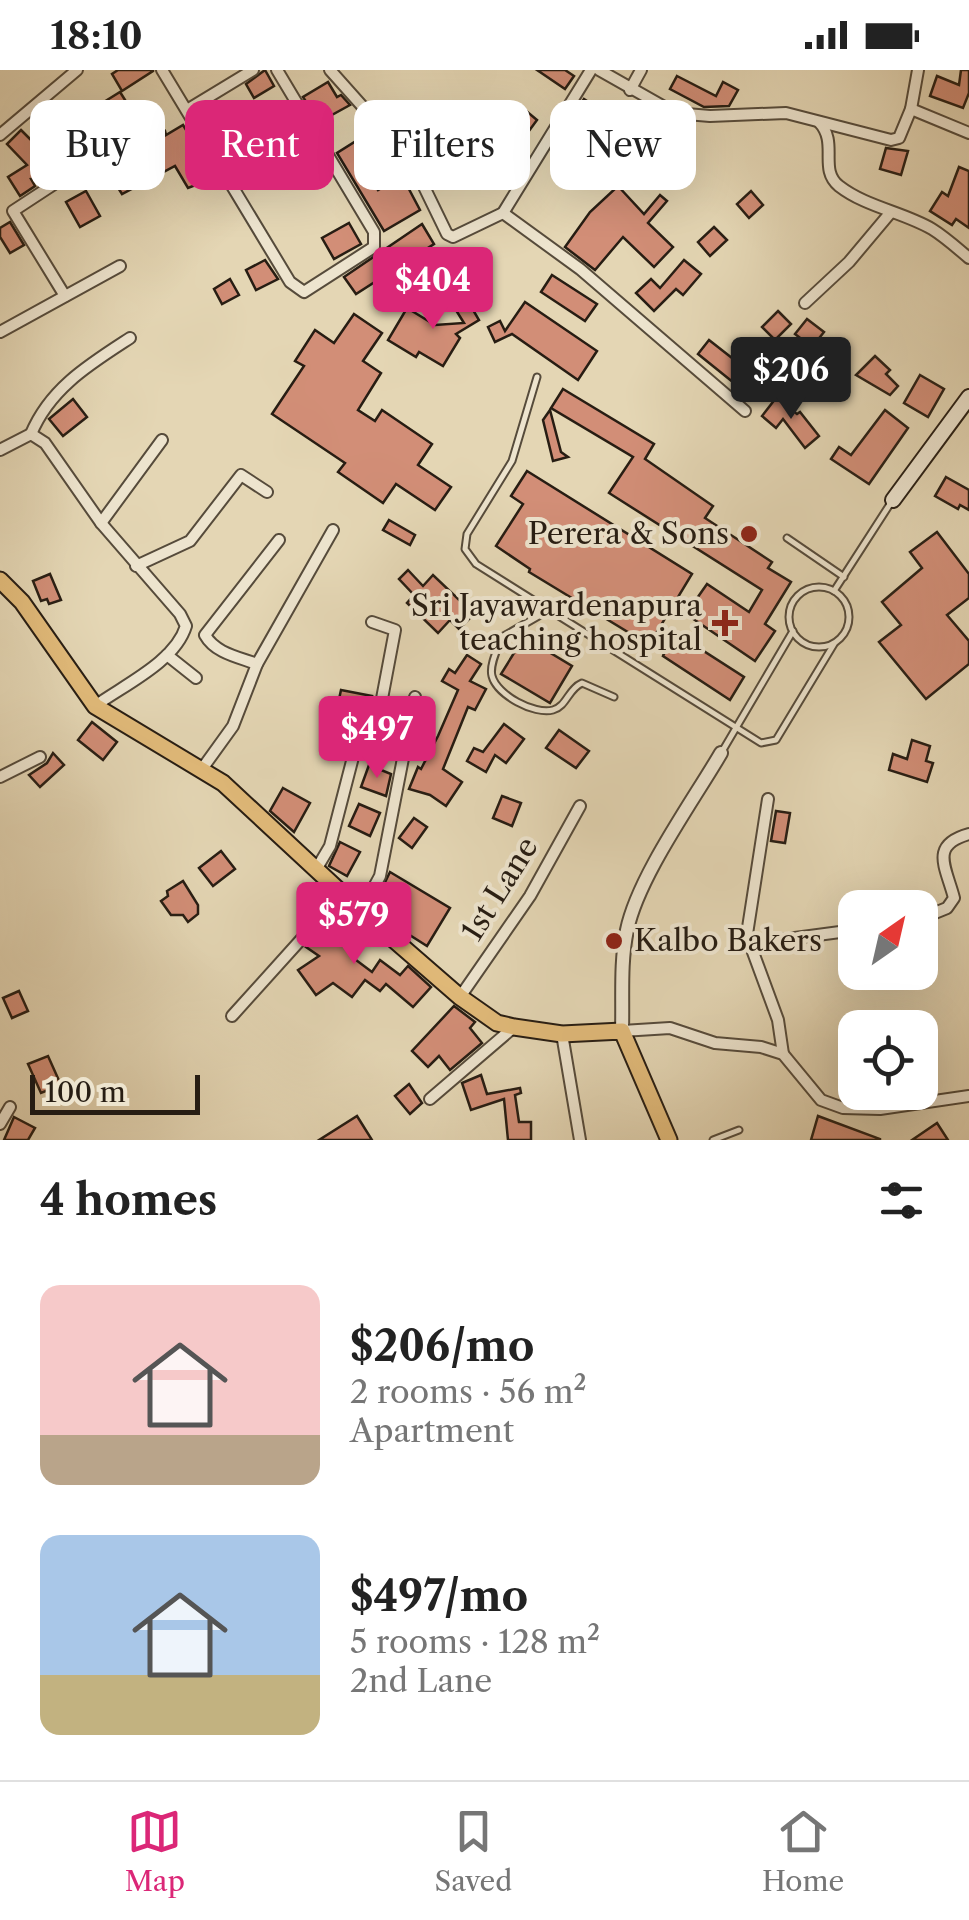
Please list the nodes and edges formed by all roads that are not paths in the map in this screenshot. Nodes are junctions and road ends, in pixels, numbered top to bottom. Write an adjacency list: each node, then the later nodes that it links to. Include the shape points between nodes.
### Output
1 (77, 70): 16 (street)
2 (162, 70): 12 (street)
3 (253, 70): 10 (street)
4 (277, 70): 11 (street)
5 (330, 70): 21 (street, via 412,162 447,234 462,235)
6 (595, 70): 9 (street); 21 (street)
7 (641, 70): 9 (street)
8 (918, 70): 13 (street)
9 (630, 90): 14 (street, via 676,113 786,113)
10 (204, 100)
11 (295, 100)
12 (185, 107)
13 (911, 109): 14 (street, via 899,138 891,140); 15 (street)
14 (818, 122): 20 (street, via 828,132 833,179)
15 (969, 133)
16 (0, 135)
17 (334, 165): 19 (street, via 376,242 309,291 290,282)
18 (44, 190): 24 (street, via 13,210)
19 (235, 190)
20 (891, 212): 22 (street, via 931,228); 25 (street)
21 (503, 213): 30 (street, via 580,269)
22 (969, 258)
23 (120, 266): 24 (street)
24 (65, 296): 26 (street)
25 (805, 303)
26 (0, 332)
27 (130, 338): 31 (street, via 60,390)
28 (537, 377): 44 (lane, via 512,461 465,548 476,564)
29 (969, 397): 35 (main road)
30 (744, 411)
31 (31, 434): 33 (street); 36 (street, via 45,443)
32 (162, 440): 36 (street)
33 (0, 450)
34 (267, 492): 40 (street, via 240,475 190,541)
35 (894, 500): 41 (lane)
36 (101, 522): 40 (street)
37 (333, 530): 49 (street)
38 (787, 538): 41 (lane)
39 (279, 540): 49 (street, via 205,635 221,651)
40 (136, 566): 48 (street, via 186,626)
41 (844, 577): 43 (lane)
42 (0, 580): 53 (main road)
43 (834, 591): 46 (lane, via 816,588 798,596 790,612); 47 (lane, via 847,604 849,622)
44 (548, 610): 51 (lane, via 502,637 490,671 494,683 535,710 552,710 582,683); 54 (lane)
45 (372, 622): 62 (street, via 395,630 377,725 359,734 330,846)
46 (792, 631): 47 (lane, via 806,644); 54 (lane)
47 (834, 644): 54 (lane, via 776,740 761,743)
48 (166, 655): 50 (street); 53 (street)
49 (257, 664): 57 (street, via 232,726)
50 (196, 678)
51 (614, 696)
52 (415, 697): 64 (street, via 380,876)
53 (95, 706): 57 (main road)
54 (735, 727): 55 (lane)
55 (722, 752): 71 (street, via 637,895 625,948)
56 (40, 757): 58 (street)
57 (202, 769): 62 (main road)
58 (0, 777)
59 (768, 799): 67 (street)
60 (580, 806): 68 (street, 1st Lane, via 530,896)
61 (969, 834): 65 (street, via 944,846 954,898)
62 (317, 868): 63 (main road)
63 (342, 894): 64 (main road); 69 (street)
64 (361, 911): 68 (main road)
65 (938, 912)
66 (838, 932): 67 (street)
67 (750, 944): 73 (street)
68 (460, 997): 70 (main road)
69 (232, 1016)
70 (514, 1027): 72 (main road); 75 (street)
71 (622, 1032): 72 (main road); 73 (street, via 670,1028); 80 (main road)
72 (562, 1034): 79 (street)
73 (783, 1054): 74 (street, via 821,1100 843,1108 880,1110)
74 (969, 1096)
75 (430, 1099)
76 (10, 1107): 77 (street)
77 (0, 1124)
78 (738, 1130): 81 (lane)
79 (580, 1140)
80 (670, 1140)
81 (713, 1140)

